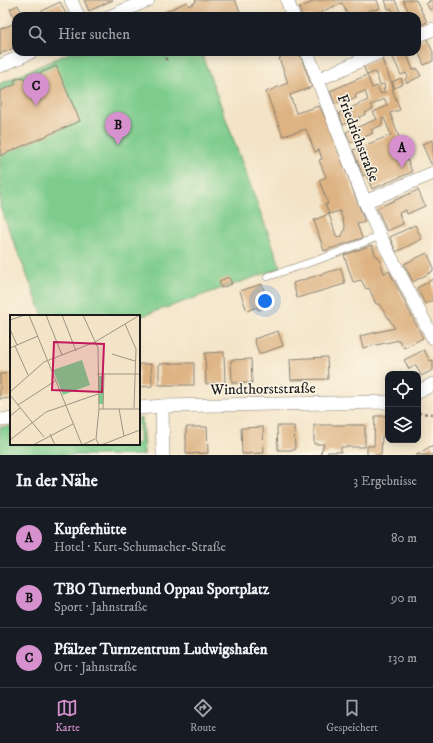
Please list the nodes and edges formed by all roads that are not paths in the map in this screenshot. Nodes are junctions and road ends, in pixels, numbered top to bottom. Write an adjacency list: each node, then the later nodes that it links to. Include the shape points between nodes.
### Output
1 (71, 0): 4 (street)
2 (148, 0): 5 (street)
3 (286, 0): 6 (street)
4 (76, 12)
5 (120, 12)
6 (291, 12)
7 (433, 29): 8 (street)
8 (421, 34)
9 (22, 56): 12 (street)
10 (308, 56): 13 (street, Friedrichstraße)
11 (371, 56): 13 (street)
12 (0, 66)
13 (317, 80): 15 (street, Friedrichstraße)
14 (433, 173): 15 (street)
15 (365, 202): 16 (street, Friedrichstraße)
16 (380, 236): 17 (lane); 18 (street, Friedrichstraße)
17 (267, 277)
18 (433, 338)
19 (433, 384): 20 (street)
20 (421, 390)
21 (385, 402): 22 (street, Windthorststraße)
22 (162, 406): 23 (street, Windthorststraße); 24 (street)
23 (140, 408)
24 (163, 455)

